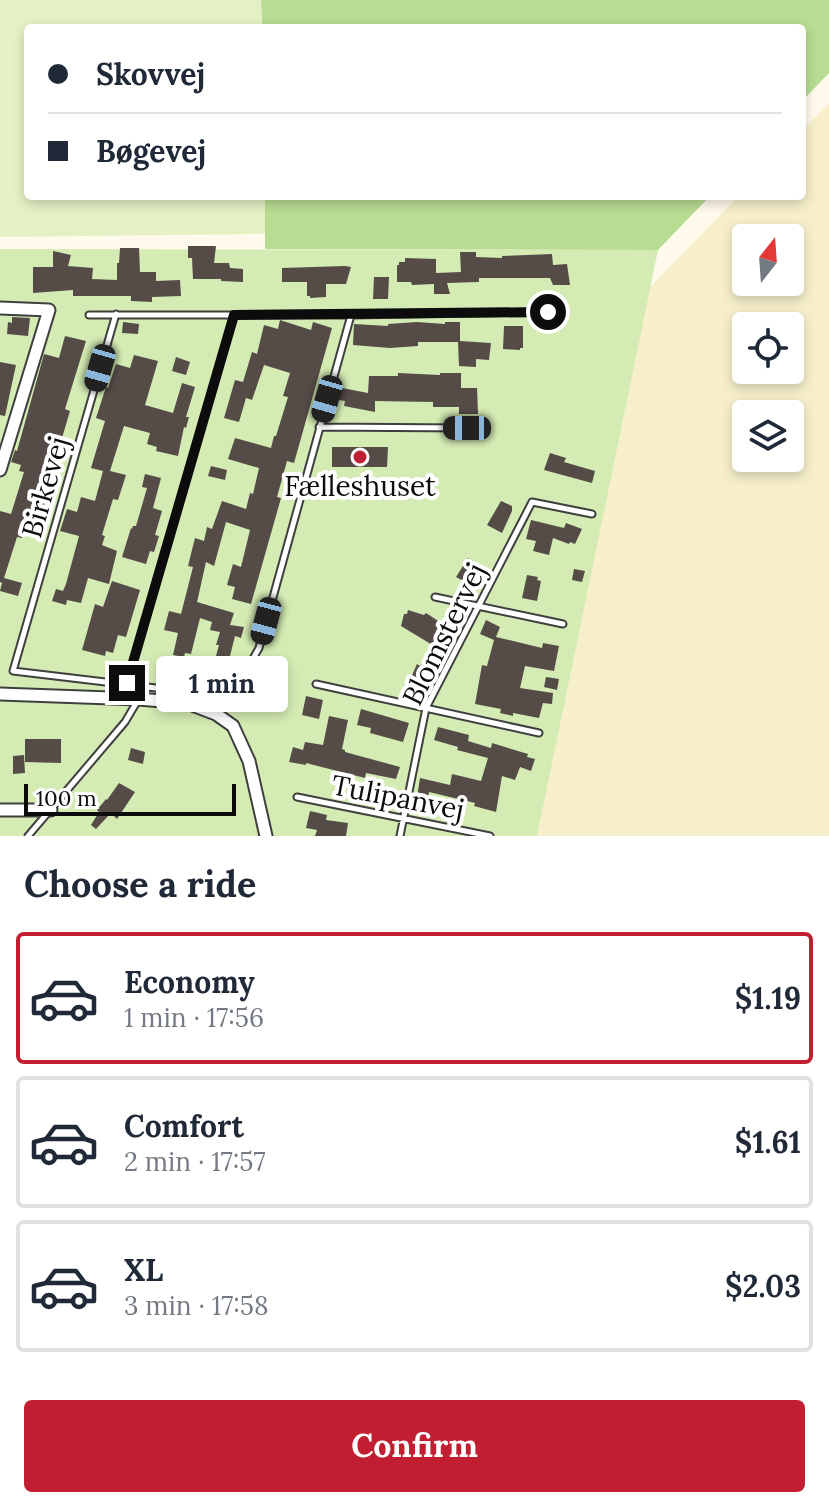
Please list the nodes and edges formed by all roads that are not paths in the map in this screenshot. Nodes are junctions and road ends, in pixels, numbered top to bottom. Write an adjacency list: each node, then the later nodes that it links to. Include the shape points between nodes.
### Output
1 (0, 308): 9 (street, via 49,310)
2 (548, 312): 6 (lane)
3 (116, 314): 4 (lane); 5 (lane); 15 (lane, Birkevej, via 13,671)
4 (89, 315)
5 (234, 315): 6 (lane); 15 (lane)
6 (351, 315): 7 (lane)
7 (319, 427): 8 (lane); 18 (lane, via 259,648 236,689)
8 (467, 428)
9 (6, 432): 10 (street)
10 (0, 470)
11 (592, 514): 13 (lane, Blomstervej, via 532,502)
12 (435, 597): 13 (lane)
13 (478, 606): 14 (lane); 20 (lane, Blomstervej)
14 (563, 624)
15 (127, 683): 18 (lane)
16 (316, 684): 20 (lane)
17 (0, 694): 19 (street)
18 (223, 696): 21 (lane)
19 (138, 699): 21 (street, via 187,703); 25 (lane)
20 (426, 708): 22 (lane); 26 (lane, Blomstervej)
21 (216, 714): 28 (street, via 233,726 249,761)
22 (539, 733)
23 (297, 797): 26 (lane, Tulipanvej)
24 (0, 810): 25 (street)
25 (51, 810): 27 (lane)
26 (404, 819): 29 (lane, Blomstervej); 30 (lane, Tulipanvej)
27 (28, 836)
28 (266, 836)
29 (400, 836)
30 (490, 836)

